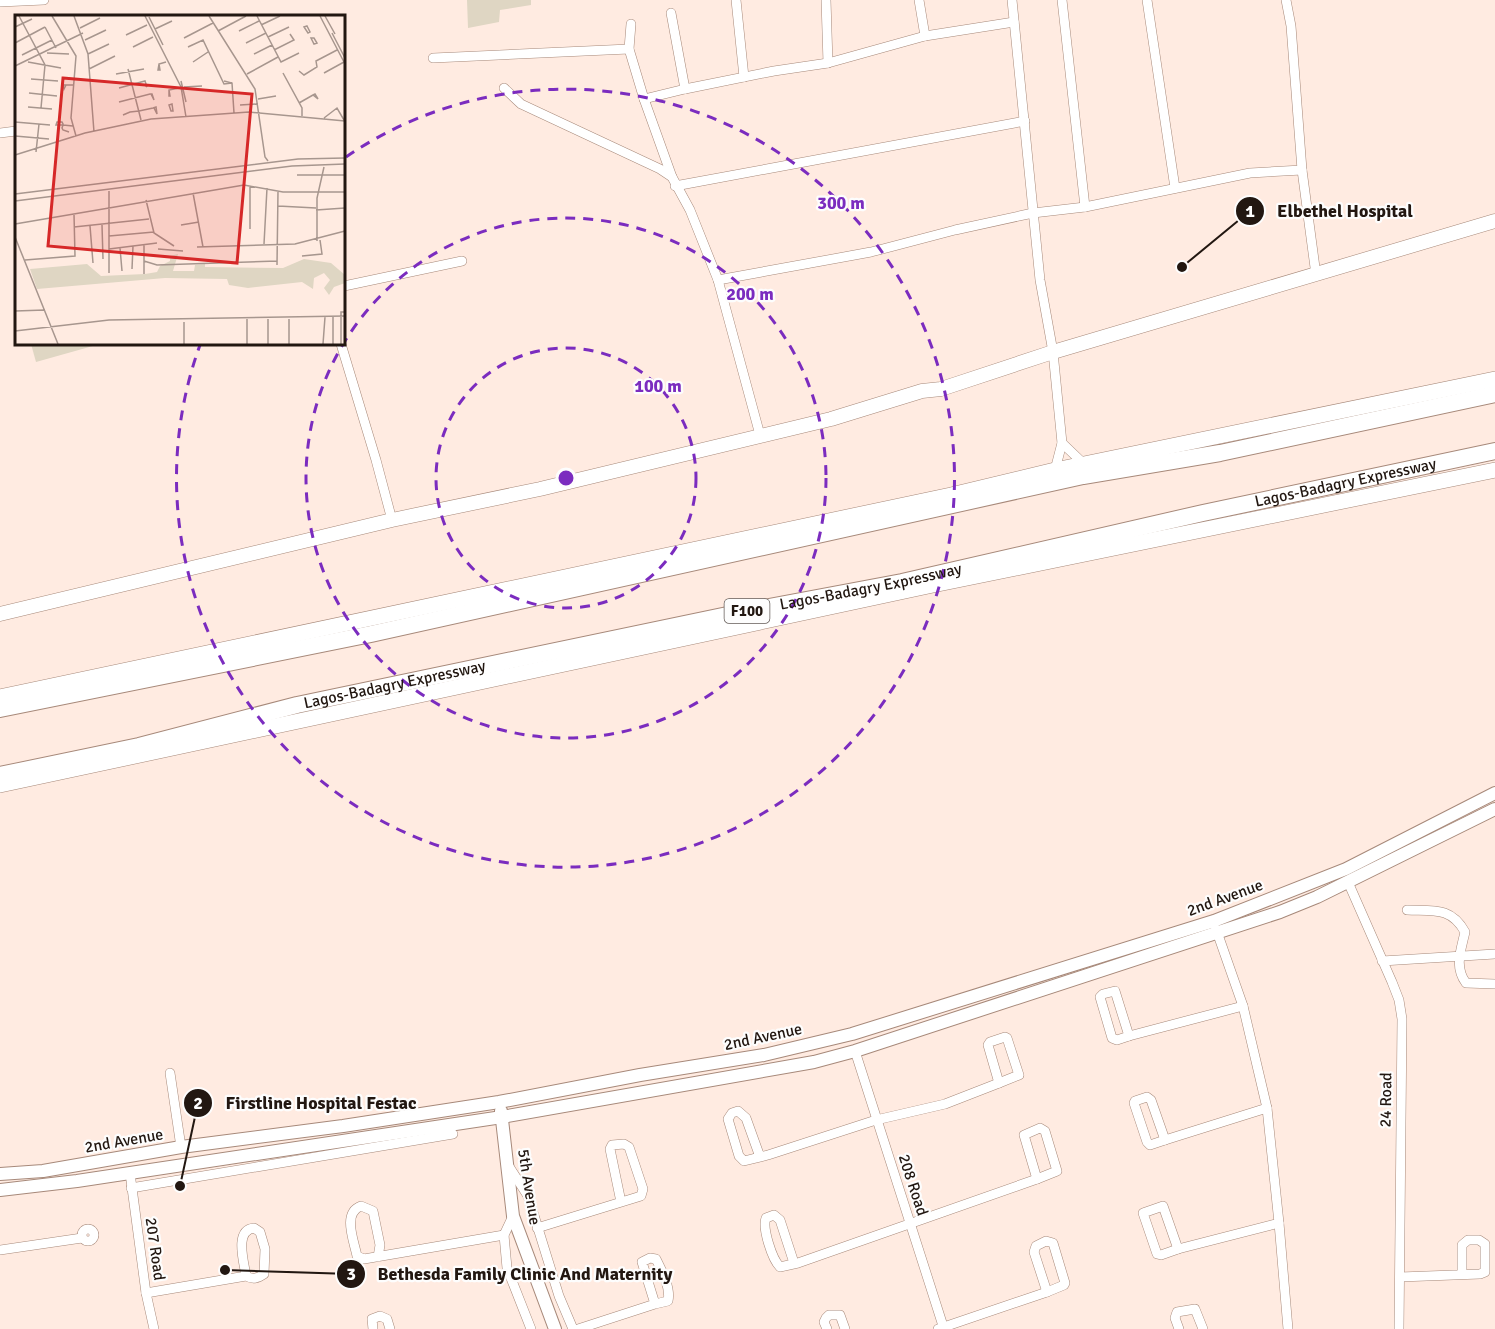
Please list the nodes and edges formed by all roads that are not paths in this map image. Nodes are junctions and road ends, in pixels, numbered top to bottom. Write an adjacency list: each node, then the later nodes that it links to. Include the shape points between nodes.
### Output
1 (44, 0): 9 (street)
2 (736, 0): 17 (street)
3 (826, 0): 16 (street)
4 (919, 0): 13 (street)
5 (1012, 0): 11 (street)
6 (1062, 0): 27 (street)
7 (1147, 0): 26 (street)
8 (1286, 0): 24 (street)
9 (0, 2)
10 (671, 13): 19 (street)
11 (1014, 22): 13 (street); 21 (street)
12 (631, 24): 14 (street)
13 (925, 36): 16 (street)
14 (629, 50): 15 (street); 20 (street)
15 (433, 58)
16 (828, 63): 17 (street)
17 (744, 77): 19 (street)
18 (504, 88): 25 (street, via 521,104 660,169)
19 (685, 89): 20 (street)
20 (644, 99): 25 (street)
21 (1025, 121): 25 (street); 28 (street)
22 (15, 131): 23 (street)
23 (0, 133)
24 (1302, 170): 26 (street, via 1250,173); 32 (street)
25 (674, 182): 33 (street, via 690,210)
26 (1175, 188): 27 (street)
27 (1085, 207): 28 (street)
28 (1033, 213): 33 (street, via 871,252); 36 (street)
29 (1495, 213): 32 (main road)
30 (1495, 221): 32 (main road)
31 (462, 261): 34 (street)
32 (1315, 271): 36 (main road)
33 (718, 280): 39 (street)
34 (345, 286)
35 (341, 345): 45 (street)
36 (1052, 349): 39 (main road, via 941,389); 40 (street)
37 (1495, 379): 42 (main road)
38 (1495, 394): 48 (highway, via 1220,453 1083,476 394,629)
39 (760, 435): 45 (main road, via 540,489)
40 (1062, 443): 42 (street); 43 (street)
41 (1495, 451): 49 (highway, Lagos-Badagry Expressway / F100, via 902,582 297,705 139,746)
42 (1085, 465): 43 (main road)
43 (1056, 470): 47 (main road)
44 (1495, 470): 50 (main road, Lagos-Badagry Expressway)
45 (392, 520): 46 (main road)
46 (0, 615)
47 (0, 697)
48 (0, 709)
49 (0, 775)
50 (0, 785)
51 (1495, 793): 55 (street, 2nd Avenue, via 1346,869)
52 (1495, 809): 53 (street, 2nd Avenue)
53 (1348, 882): 55 (street, 2nd Avenue, via 1280,912); 58 (street, 24 Road)
54 (1407, 910): 57 (street, via 1446,912 1456,918 1465,932)
55 (1216, 927): 60 (street); 62 (street, 2nd Avenue); 65 (street, 2nd Avenue, via 852,1034 764,1055)
56 (1495, 954): 57 (street)
57 (1459, 957): 58 (street); 59 (street, via 1459,970 1466,983)
58 (1382, 961): 92 (street, 24 Road, via 1399,1000 1402,1019)
59 (1495, 984)
60 (1243, 1006): 61 (street); 66 (street)
61 (1129, 1036): 61 (street, via 1116,993 1103,994 1100,997 1113,1038)
62 (855, 1051): 67 (street, 2nd Avenue, via 773,1070); 68 (street, 208 Road)
63 (171, 1073): 71 (street)
64 (999, 1083): 64 (street, via 1019,1075 1005,1037 988,1045); 68 (street, via 945,1104)
65 (499, 1102): 67 (street, 5th Avenue); 71 (street, 2nd Avenue)
66 (1267, 1108): 70 (street); 82 (street)
67 (502, 1117): 73 (street, 5th Avenue); 74 (street, 2nd Avenue)
68 (876, 1120): 72 (street); 81 (street, 208 Road)
69 (453, 1134): 77 (street)
70 (1164, 1140): 70 (street, via 1149,1098 1135,1101 1147,1142 1150,1145)
71 (181, 1147): 75 (street, 2nd Avenue, via 43,1172)
72 (760, 1157): 72 (street, via 746,1118 738,1111 732,1113 728,1119 741,1158 744,1161)
73 (507, 1164): 80 (street, 5th Avenue); 83 (street, via 528,1196)
74 (130, 1173): 77 (street, 207 Road); 78 (street, 2nd Avenue)
75 (0, 1174)
76 (1037, 1179): 76 (street, via 1057,1172 1045,1131 1040,1128 1024,1138); 81 (street)
77 (131, 1188): 94 (street, 207 Road)
78 (0, 1190)
79 (621, 1202): 79 (street, via 610,1149 624,1144 629,1147 643,1193); 83 (street)
80 (513, 1216): 84 (street); 101 (street, 5th Avenue)
81 (910, 1223): 89 (street); 96 (street, 208 Road)
82 (1279, 1223): 86 (street); 108 (street)
83 (537, 1228): 102 (street)
84 (504, 1235): 88 (street); 100 (street, via 507,1268)
85 (82, 1238): 87 (street)
86 (1178, 1248): 86 (street, via 1157,1254 1144,1211 1163,1206)
87 (0, 1250)
88 (378, 1257): 88 (street, via 380,1245 374,1211 361,1206 353,1211 350,1222 357,1256)
89 (794, 1263): 89 (street, via 780,1220 774,1215 766,1218 764,1225 774,1261 780,1267)
90 (1462, 1274): 92 (street)
91 (246, 1276): 91 (street, via 258,1278 264,1274 266,1264 260,1232 254,1228 243,1232); 94 (street)
92 (1400, 1277): 109 (street, 24 Road)
93 (1047, 1292): 93 (street, via 1034,1248 1050,1241 1065,1283); 96 (street)
94 (146, 1293): 97 (street, 207 Road)
95 (655, 1304): 95 (street, via 668,1300 669,1295 663,1272 656,1259 650,1258 642,1262); 103 (street)
96 (942, 1328)
97 (154, 1329)
98 (373, 1329): 99 (street, via 372,1319 380,1317 387,1319)
99 (390, 1329)
100 (531, 1329)
101 (555, 1329)
102 (573, 1329)
103 (578, 1329)
104 (827, 1329): 105 (street, via 826,1318 837,1314)
105 (845, 1329)
106 (1179, 1329): 107 (street, via 1177,1312 1191,1308)
107 (1203, 1329)
108 (1288, 1329)
109 (1399, 1329)

